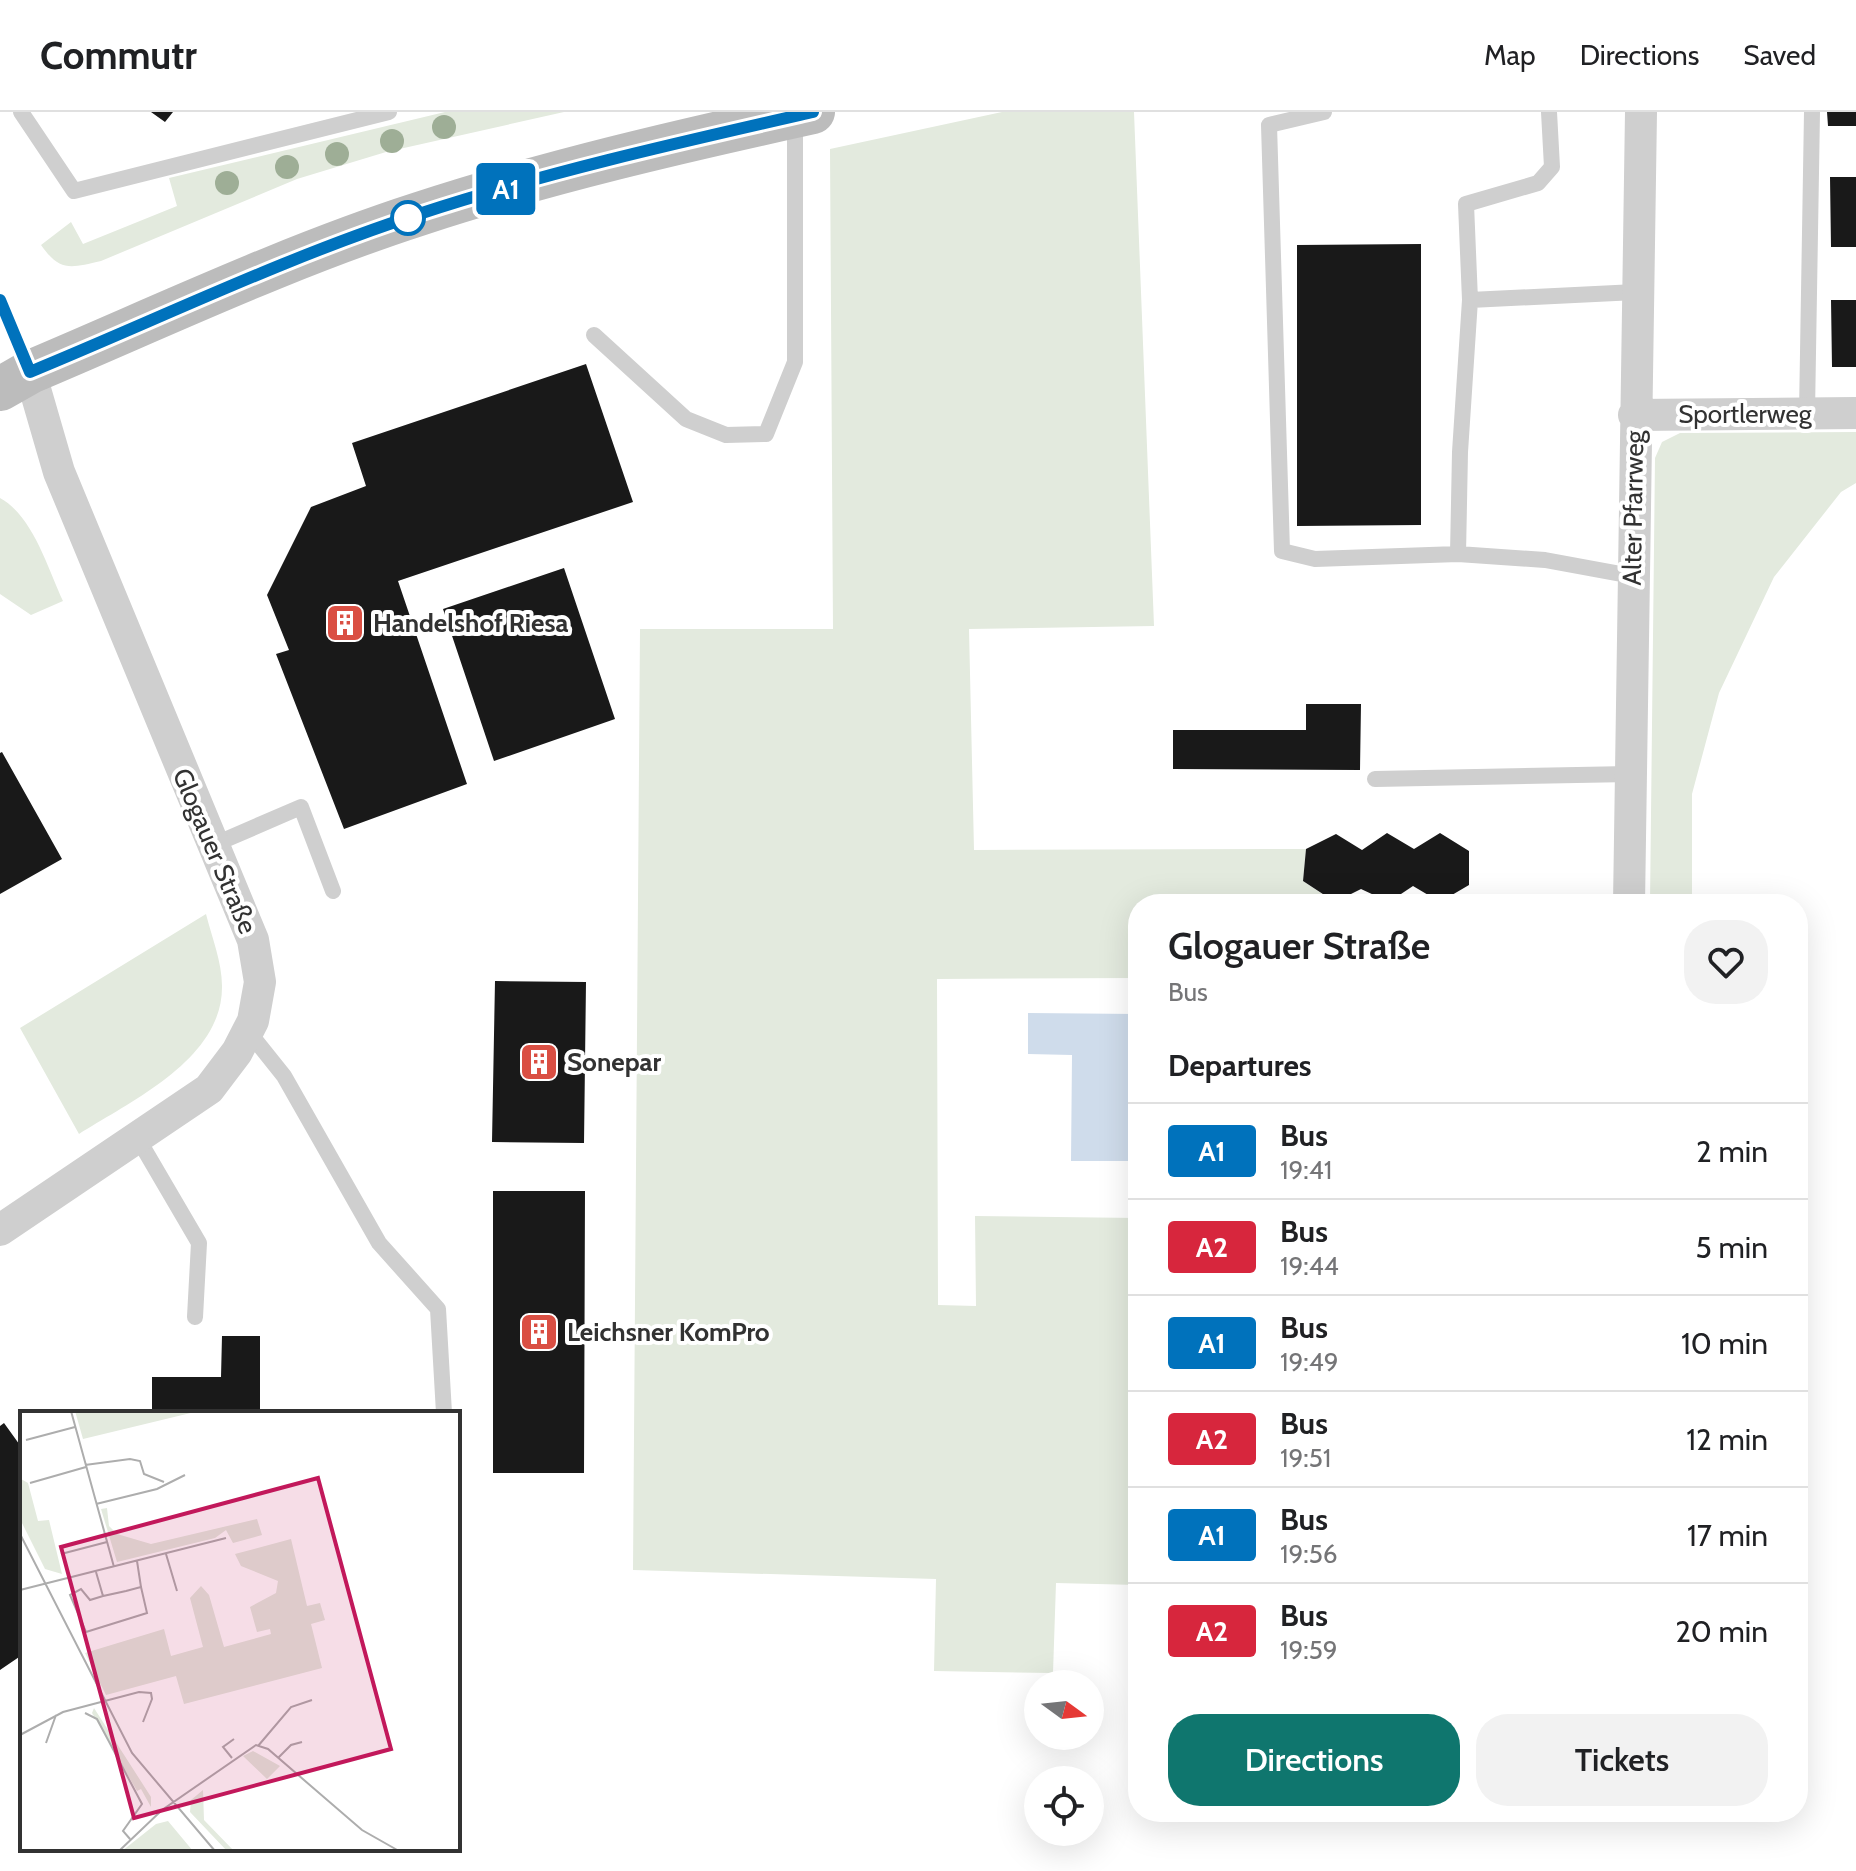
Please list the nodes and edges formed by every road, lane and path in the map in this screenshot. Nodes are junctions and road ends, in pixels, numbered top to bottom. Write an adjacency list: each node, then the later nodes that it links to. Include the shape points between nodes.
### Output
1 (21, 112): 2 (lane, via 74,191)
2 (389, 112)
3 (1324, 112): 16 (lane, via 1269,125 1282,551 1315,559)
4 (1549, 112): 10 (lane, via 1552,167 1538,183 1466,204)
5 (1641, 112): 8 (street, Alter Pfarrweg)
6 (1812, 112): 13 (lane)
7 (801, 113): 11 (lane, via 795,362 766,434 726,435 686,419); 12 (street, via 418,214 279,267)
8 (1636, 292): 10 (lane); 15 (street, Alter Pfarrweg)
9 (0, 300): 12 (lane)
10 (1470, 300): 16 (lane)
11 (594, 335)
12 (15, 381): 20 (street, Glogauer Straße, via 59,472)
13 (1807, 413): 14 (street, Sportlerweg); 15 (street, Sportlerweg)
14 (1856, 413)
15 (1634, 415): 17 (street, Alter Pfarrweg)
16 (1458, 554): 17 (lane, via 1545,560)
17 (1632, 576): 18 (street, Alter Pfarrweg)
18 (1630, 774): 19 (lane); 22 (street, Alter Pfarrweg)
19 (1375, 779)
20 (213, 845): 21 (lane, via 301,807); 23 (street, Glogauer Straße, via 253,940 260,982)
21 (333, 891)
22 (1629, 894)
23 (248, 1031): 24 (street, Glogauer Straße, via 209,1089); 27 (lane, via 284,1076 379,1243 438,1309)
24 (137, 1137): 25 (street, Glogauer Straße); 26 (lane, via 199,1243)
25 (0, 1230)
26 (195, 1317)
27 (444, 1411)

